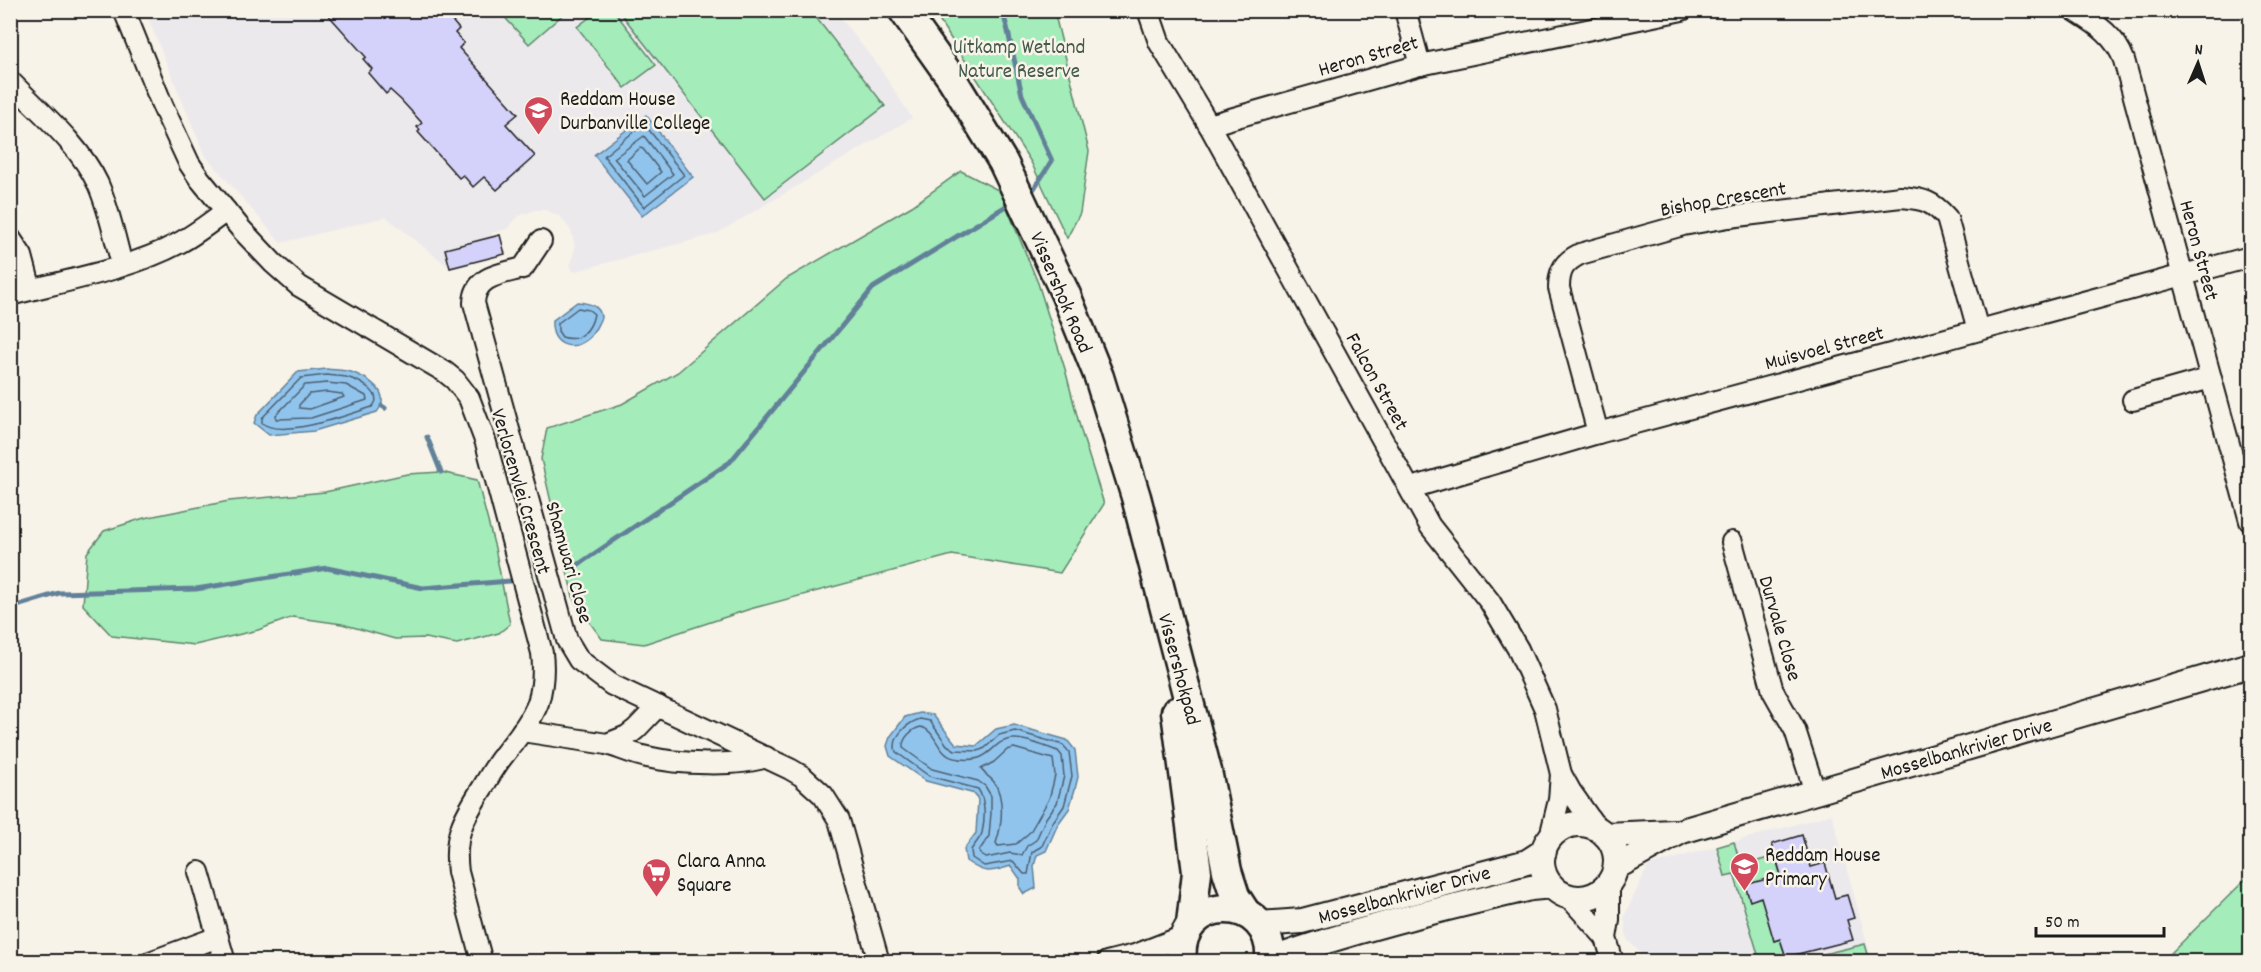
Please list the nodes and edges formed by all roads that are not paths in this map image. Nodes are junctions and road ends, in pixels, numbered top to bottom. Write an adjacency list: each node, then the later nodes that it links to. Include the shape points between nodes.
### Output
1 (124, 10): 10 (street, Verlorenvlei Crescent, via 179,143 199,178)
2 (903, 10): 26 (main road, Vissershok Road, via 1003,162 1066,295 1112,416)
3 (1148, 10): 9 (street, Falcon Street, via 1159,42)
4 (1405, 10): 7 (street)
5 (1682, 10): 7 (street, Heron Street)
6 (2074, 10): 15 (street, Heron Street, via 2101,27 2121,50)
7 (1420, 65): 9 (street, Heron Street)
8 (10, 81): 14 (street, via 81,157 98,183)
9 (1209, 125): 22 (street, Falcon Street)
10 (226, 211): 14 (street, via 178,243); 29 (street, Verlorenvlei Crescent, via 273,263 300,286 445,372 469,398 486,443 542,653 541,692)
11 (10, 238): 16 (street, via 22,256)
12 (541, 241): 28 (street, Shamwari Close, via 523,268 485,279 476,290 474,303 567,640 589,670)
13 (2250, 257): 15 (street, Muisvoel Street)
14 (122, 265): 16 (street)
15 (2182, 276): 18 (street, Muisvoel Street); 19 (street, Heron Street)
16 (31, 290): 17 (street)
17 (10, 295)
18 (1978, 330): 21 (street, Muisvoel Street); 21 (street, Bishop Crescent, via 1947,218 1936,205 1921,199 1901,197 1683,225 1580,254 1562,267 1559,288)
19 (2211, 378): 20 (street); 23 (street, Heron Street)
20 (2133, 400)
21 (1598, 433): 22 (street, Muisvoel Street)
22 (1411, 488): 32 (street, Falcon Street, via 1439,539 1482,591 1518,649 1545,710)
23 (2248, 499): 24 (street, Heron Street)
24 (2250, 521)
25 (1732, 542): 33 (street, Durvale Close, via 1773,691 1795,730)
26 (1161, 600): 40 (main road, Vissershokpad, via 1207,771 1227,872 1235,896); 43 (main road, Vissershokpad, via 1197,872)
27 (2250, 665): 33 (street, Mosselbankrivier Drive)
28 (658, 706): 30 (street, via 627,736); 31 (street, Shamwari Close)
29 (522, 731): 30 (street); 47 (street, Verlorenvlei Crescent, via 466,814 456,846 458,872)
30 (607, 744): 31 (street, via 648,757 723,764)
31 (766, 757): 48 (street, Shamwari Close, via 802,776 832,807 845,834)
32 (1562, 774): 35 (street, Falcon Street); 36 (street, Falcon Street)
33 (1815, 792): 34 (street, Mosselbankrivier Drive)
34 (1682, 831): 35 (street, Mosselbankrivier Drive); 38 (street, Mosselbankrivier Drive)
35 (1601, 832): 36 (street, via 1578,824 1557,832); 38 (street, via 1615,852)
36 (1546, 846): 39 (street, via 1542,863 1545,875); 40 (street, Mosselbankrivier Drive, via 1527,862 1302,921)
37 (200, 872): 41 (street)
38 (1612, 875): 39 (street, via 1590,896 1580,898); 42 (street)
39 (1560, 891): 42 (street); 44 (street, Mosselbankrivier Drive, via 1531,888 1313,944)
40 (1253, 919): 43 (main road, via 1232,908 1217,909 1203,914); 44 (main road, Vissershokpad, via 1267,935)
41 (218, 937): 45 (street); 46 (street)
42 (1606, 938): 50 (street)
43 (1186, 941): 49 (street)
44 (1270, 961)
45 (150, 962)
46 (225, 962)
47 (482, 962)
48 (879, 962)
49 (1107, 962)
50 (1612, 962)

